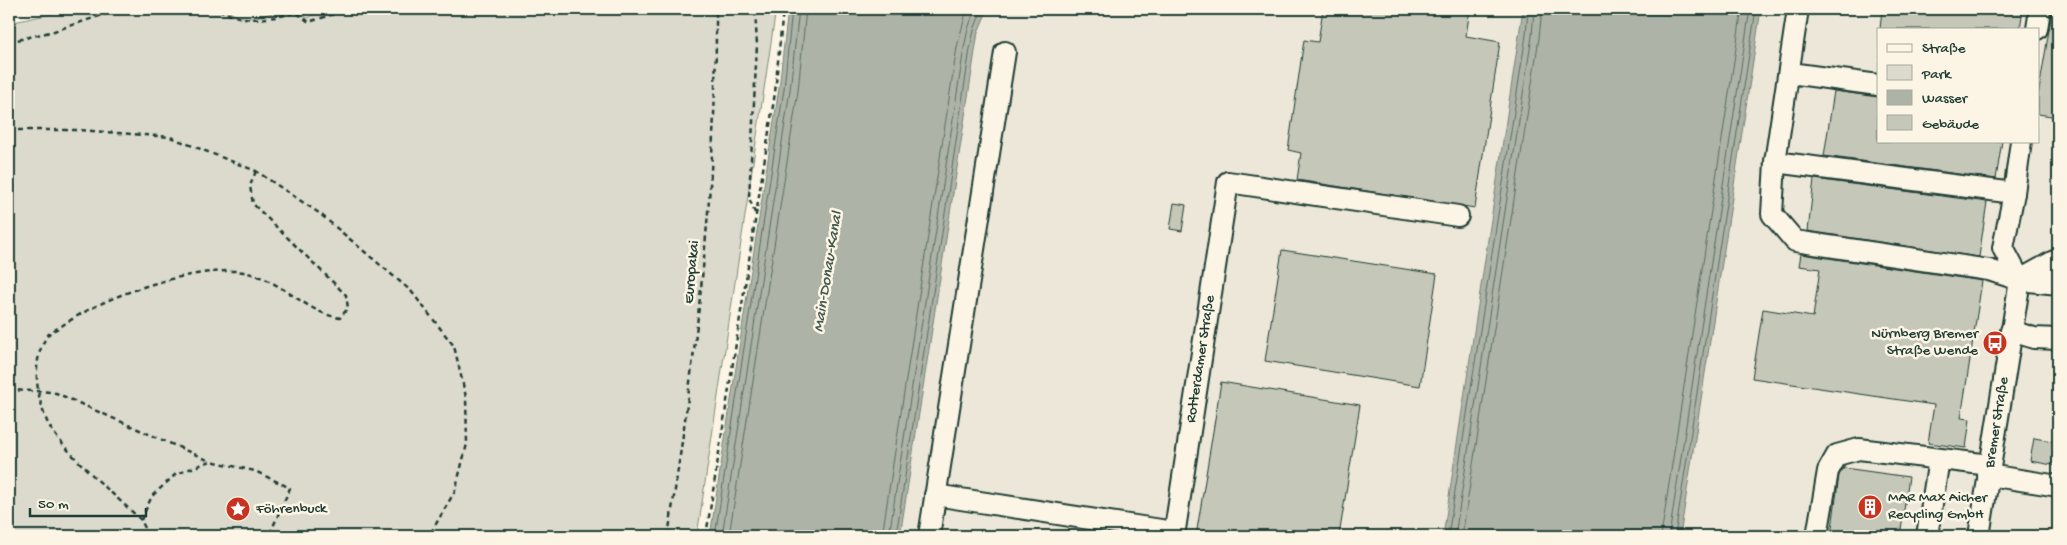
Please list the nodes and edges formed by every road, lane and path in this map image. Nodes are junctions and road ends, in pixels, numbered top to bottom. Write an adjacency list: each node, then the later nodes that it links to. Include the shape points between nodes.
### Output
1 (122, 9): 10 (path)
2 (219, 9): 3 (path, via 240,18 276,18 296,12 308,22)
3 (356, 9)
4 (716, 9): 38 (path, Europakai, via 714,109 704,268 689,402)
5 (755, 9): 19 (path, via 757,45 749,198)
6 (783, 9): 19 (path, via 775,93)
7 (1798, 9): 12 (street)
8 (2040, 9): 9 (street)
9 (2037, 28)
10 (9, 42)
11 (1005, 52): 32 (street)
12 (1790, 73): 13 (street); 16 (street)
13 (1877, 85)
14 (9, 130): 17 (path, via 79,130 170,137)
15 (2021, 142): 18 (street)
16 (1775, 162): 18 (street); 22 (street, via 1772,214 1795,241 1990,270)
17 (256, 172): 27 (path, via 250,186 253,204 346,295 348,308 340,318 327,316 274,282 236,271 192,275 137,290 84,311 48,335 37,362); 37 (path, via 319,214 412,291 454,346 466,397 467,444 456,491)
18 (2014, 193): 22 (street, via 2003,248)
19 (756, 215): 39 (path)
20 (1458, 216): 34 (street, Rotterdamer Straße, via 1228,182)
21 (2058, 262): 22 (street, via 2054,261)
22 (2020, 280): 23 (street); 24 (street, Bremer Straße)
23 (2058, 284)
24 (2011, 331): 25 (street, via 2034,338); 30 (street, Bremer Straße)
25 (2058, 340)
26 (9, 389): 27 (path)
27 (38, 390): 29 (path, via 56,393); 33 (path, via 46,421 64,446)
28 (1938, 459): 30 (street); 41 (street, via 1859,449 1836,455 1828,471); 42 (street)
29 (211, 461): 33 (path, via 176,474 152,496); 36 (path, via 255,471 290,488)
30 (1989, 470): 31 (street); 43 (street, Bremer Straße)
31 (2058, 486)
32 (935, 495): 34 (street); 40 (street)
33 (141, 520): 35 (path)
34 (1174, 534)
35 (149, 536)
36 (270, 536)
37 (429, 536)
38 (668, 536)
39 (706, 536)
40 (929, 536)
41 (1817, 536)
42 (1927, 536)
43 (1979, 536)

